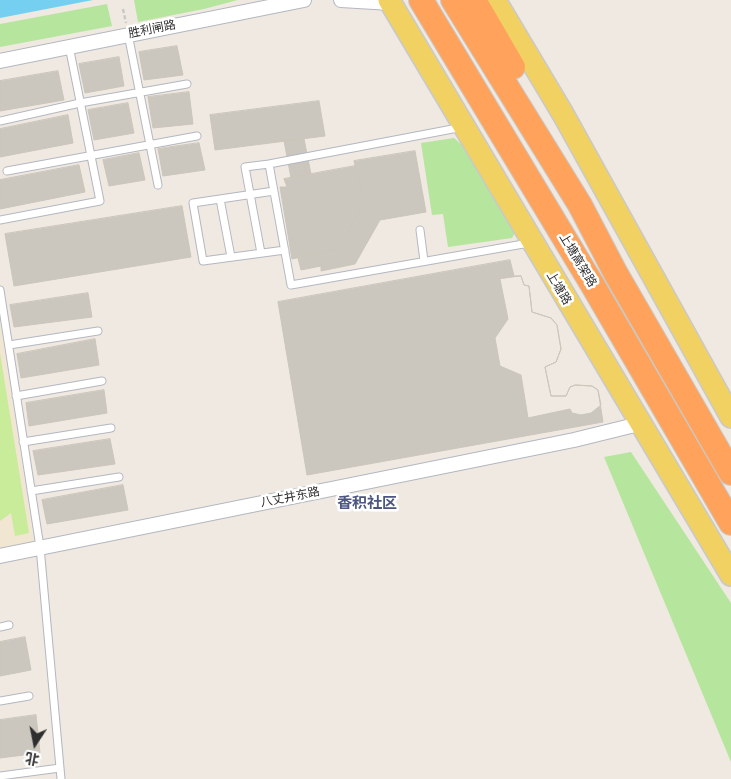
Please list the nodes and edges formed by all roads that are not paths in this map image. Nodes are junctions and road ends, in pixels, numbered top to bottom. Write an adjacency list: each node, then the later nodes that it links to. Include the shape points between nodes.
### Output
1 (304, 0): 8 (street, 胜利闸路)
2 (341, 0): 7 (street)
3 (421, 0): 25 (highway, 上塘高架路)
4 (453, 0): 26 (highway, 上塘高架路)
5 (474, 0): 26 (highway, via 539,112)
6 (495, 0): 40 (main road, via 568,123)
7 (396, 1): 15 (main road, 上塘路); 25 (highway)
8 (128, 34): 9 (street, 胜利闸路); 12 (lane)
9 (69, 46): 10 (street, 胜利闸路); 13 (lane)
10 (0, 61)
11 (187, 84): 12 (lane)
12 (139, 92): 13 (lane); 17 (lane)
13 (80, 103): 14 (lane); 18 (lane)
14 (0, 121)
15 (464, 127): 19 (lane); 29 (main road, 上塘路)
16 (197, 136): 17 (lane)
17 (150, 144): 18 (lane); 21 (lane)
18 (91, 154): 20 (lane); 27 (lane, via 100,200)
19 (269, 164): 22 (lane); 23 (lane, via 245,167)
20 (7, 171)
21 (158, 184)
22 (274, 191): 23 (lane); 30 (lane)
23 (249, 194): 24 (lane); 31 (lane)
24 (220, 199): 32 (lane); 32 (lane, via 193,203 203,261)
25 (544, 203): 47 (highway, 上塘高架路)
26 (580, 206): 44 (highway, 上塘高架路)
27 (0, 220)
28 (420, 230): 33 (lane)
29 (532, 242): 33 (lane); 41 (main road, 上塘路)
30 (284, 250): 31 (lane); 33 (lane, via 291,285)
31 (261, 253): 32 (lane)
32 (231, 257)
33 (424, 261)
34 (0, 290): 35 (lane)
35 (0, 295): 37 (lane)
36 (98, 331): 37 (lane)
37 (9, 345): 39 (lane)
38 (102, 381): 39 (lane)
39 (16, 396): 43 (lane)
40 (731, 417)
41 (639, 424): 48 (street, 八丈井东路, via 574,440); 50 (main road, 上塘路)
42 (111, 428): 43 (lane)
43 (23, 442): 46 (lane)
44 (731, 473)
45 (119, 476): 46 (lane)
46 (31, 491): 48 (lane)
47 (731, 523)
48 (40, 547): 49 (street, 八丈井东路); 55 (lane)
49 (0, 556)
50 (731, 575)
51 (9, 625): 52 (lane)
52 (0, 626)
53 (29, 696): 54 (lane)
54 (0, 701)
55 (60, 768): 56 (lane); 57 (lane)
56 (0, 776)
57 (61, 779)

